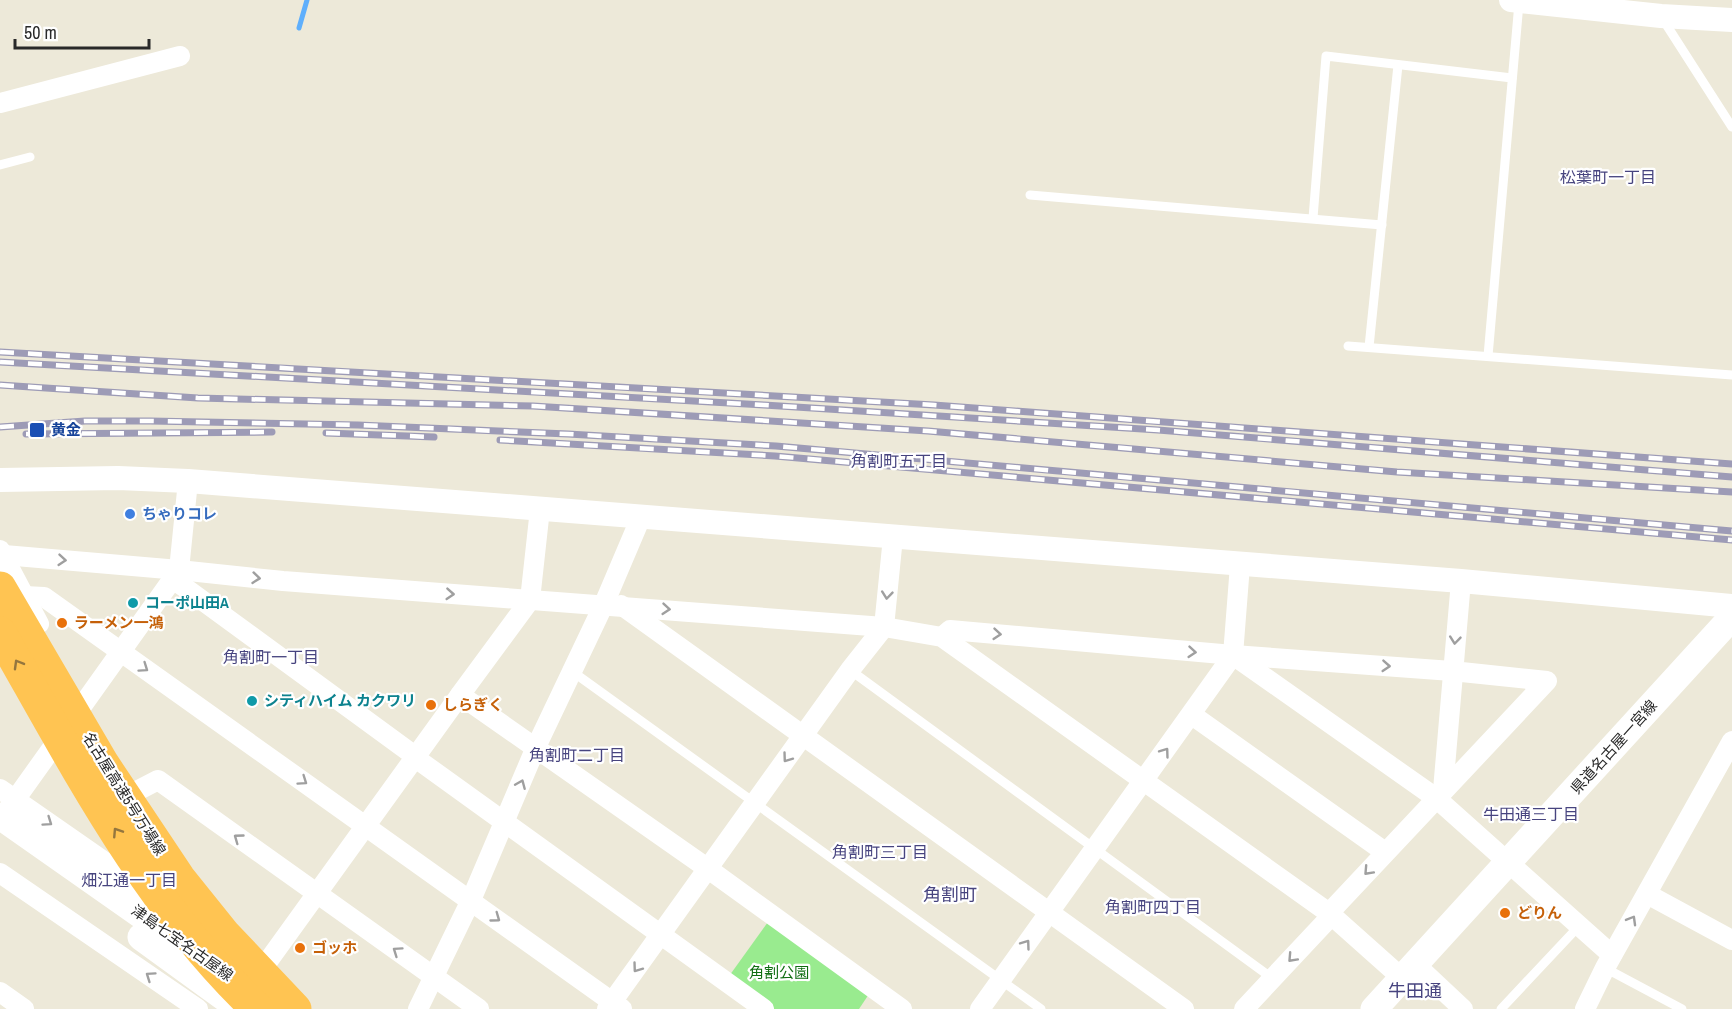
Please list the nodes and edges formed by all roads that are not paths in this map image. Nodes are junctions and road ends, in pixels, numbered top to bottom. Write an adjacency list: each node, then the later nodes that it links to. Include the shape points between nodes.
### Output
1 (1511, 0): 2 (street)
2 (1519, 0): 3 (street); 7 (lane)
3 (1661, 16): 4 (street); 9 (lane)
4 (1732, 20)
5 (180, 56): 8 (street)
6 (1398, 65): 7 (lane); 13 (lane, via 1326,56); 14 (lane)
7 (1512, 78): 17 (lane)
8 (0, 103)
9 (1732, 127)
10 (30, 157): 11 (lane)
11 (0, 165)
12 (1030, 195): 13 (lane)
13 (1313, 218): 14 (lane)
14 (1382, 225): 16 (lane)
15 (1348, 346): 16 (lane)
16 (1369, 347): 17 (lane)
17 (1488, 356): 18 (lane)
18 (1732, 375)
19 (0, 480): 20 (street)
20 (188, 481): 21 (street); 26 (street)
21 (540, 509): 22 (street); 30 (street)
22 (641, 517): 23 (street); 31 (street)
23 (893, 537): 25 (street); 34 (street, one-way to 34)
24 (2, 552): 26 (street, one-way to 26); 28 (street)
25 (1240, 565): 27 (street); 38 (street)
26 (176, 575): 30 (street, one-way to 30); 37 (street); 48 (street)
27 (1461, 581): 32 (street); 40 (street, one-way to 40)
28 (15, 591): 29 (street); 37 (street, via 44,597); 43 (street); 85 (highway, 名古屋高速5号万場線, via 103,764 179,879 224,934)
29 (0, 596)
30 (530, 600): 31 (street); 42 (street)
31 (612, 605): 34 (street, one-way to 34); 41 (street); 45 (street)
32 (1732, 606)
33 (1732, 617): 60 (main road, 県道名古屋一宮線)
34 (884, 627): 36 (street); 39 (street)
35 (0, 633): 83 (highway, 名古屋高速5号万場線, one-way to 35, via 201,950 156,891 80,773)
36 (942, 637): 38 (street, one-way to 38, via 950,630); 49 (street)
37 (121, 651): 43 (street); 56 (street, one-way to 56)
38 (1233, 656): 40 (street, one-way to 40); 44 (street); 51 (street)
39 (850, 670): 45 (street); 58 (lane)
40 (1452, 671): 51 (street); 51 (street, via 1547,681)
41 (573, 672): 46 (street); 53 (lane)
42 (460, 696): 46 (street); 48 (street)
43 (82, 705): 50 (street); 52 (street)
44 (1192, 715): 49 (street, one-way to 44); 59 (street)
45 (802, 737): 53 (street, one-way to 53); 67 (street)
46 (536, 747): 55 (street, one-way to 46); 61 (street)
47 (1730, 749): 63 (street)
48 (415, 757): 55 (street); 56 (street)
49 (1143, 782): 58 (street); 68 (street)
50 (131, 794): 64 (street, one-way to 50, via 158,780); 73 (street, via 180,872)
51 (1439, 794): 59 (street); 60 (street)
52 (5, 801): 54 (street); 66 (main road, 津島七宝名古屋線); 73 (street, one-way to 73)
53 (755, 803): 61 (street); 77 (lane)
54 (0, 821)
55 (504, 822): 65 (street); 70 (street)
56 (365, 825): 64 (street); 65 (street)
57 (0, 839): 66 (main road, 津島七宝名古屋線)
58 (1095, 847): 67 (street); 76 (lane)
59 (1385, 852): 68 (street, one-way to 68)
60 (1508, 862): 69 (street); 74 (main road, 県道名古屋一宮線)
61 (708, 868): 70 (street); 90 (street)
62 (0, 873): 81 (street, one-way to 62)
63 (1647, 894): 71 (street); 72 (street, one-way to 63)
64 (316, 895): 73 (street); 75 (street, one-way to 64)
65 (471, 900): 75 (street); 79 (street, one-way to 79)
66 (113, 906): 82 (main road, 津島七宝名古屋線); 84 (main road, 津島七宝名古屋線)
67 (1049, 912): 77 (street, one-way to 67); 93 (street)
68 (1330, 914): 74 (street); 76 (street, one-way to 76)
69 (1579, 926): 72 (street); 97 (lane)
70 (660, 935): 79 (street, one-way to 79); 89 (street)
71 (1732, 940)
72 (1609, 961): 98 (street); 99 (lane)
73 (261, 971): 86 (street)
74 (1409, 971): 95 (main road, 県道名古屋一宮線); 96 (street)
75 (435, 977): 87 (street); 88 (street)
76 (1272, 978): 94 (street)
77 (1001, 980): 91 (street); 92 (lane)
78 (0, 992): 80 (street)
79 (614, 1007)
80 (24, 1009)
81 (198, 1009)
82 (240, 1009)
83 (257, 1009)
84 (276, 1009)
85 (296, 1009)
86 (311, 1009)
87 (418, 1009)
88 (479, 1009)
89 (764, 1009)
90 (902, 1009)
91 (980, 1009)
92 (1041, 1009)
93 (1184, 1009)
94 (1244, 1009)
95 (1374, 1009)
96 (1462, 1009)
97 (1501, 1009)
98 (1585, 1009)
99 (1682, 1009)

